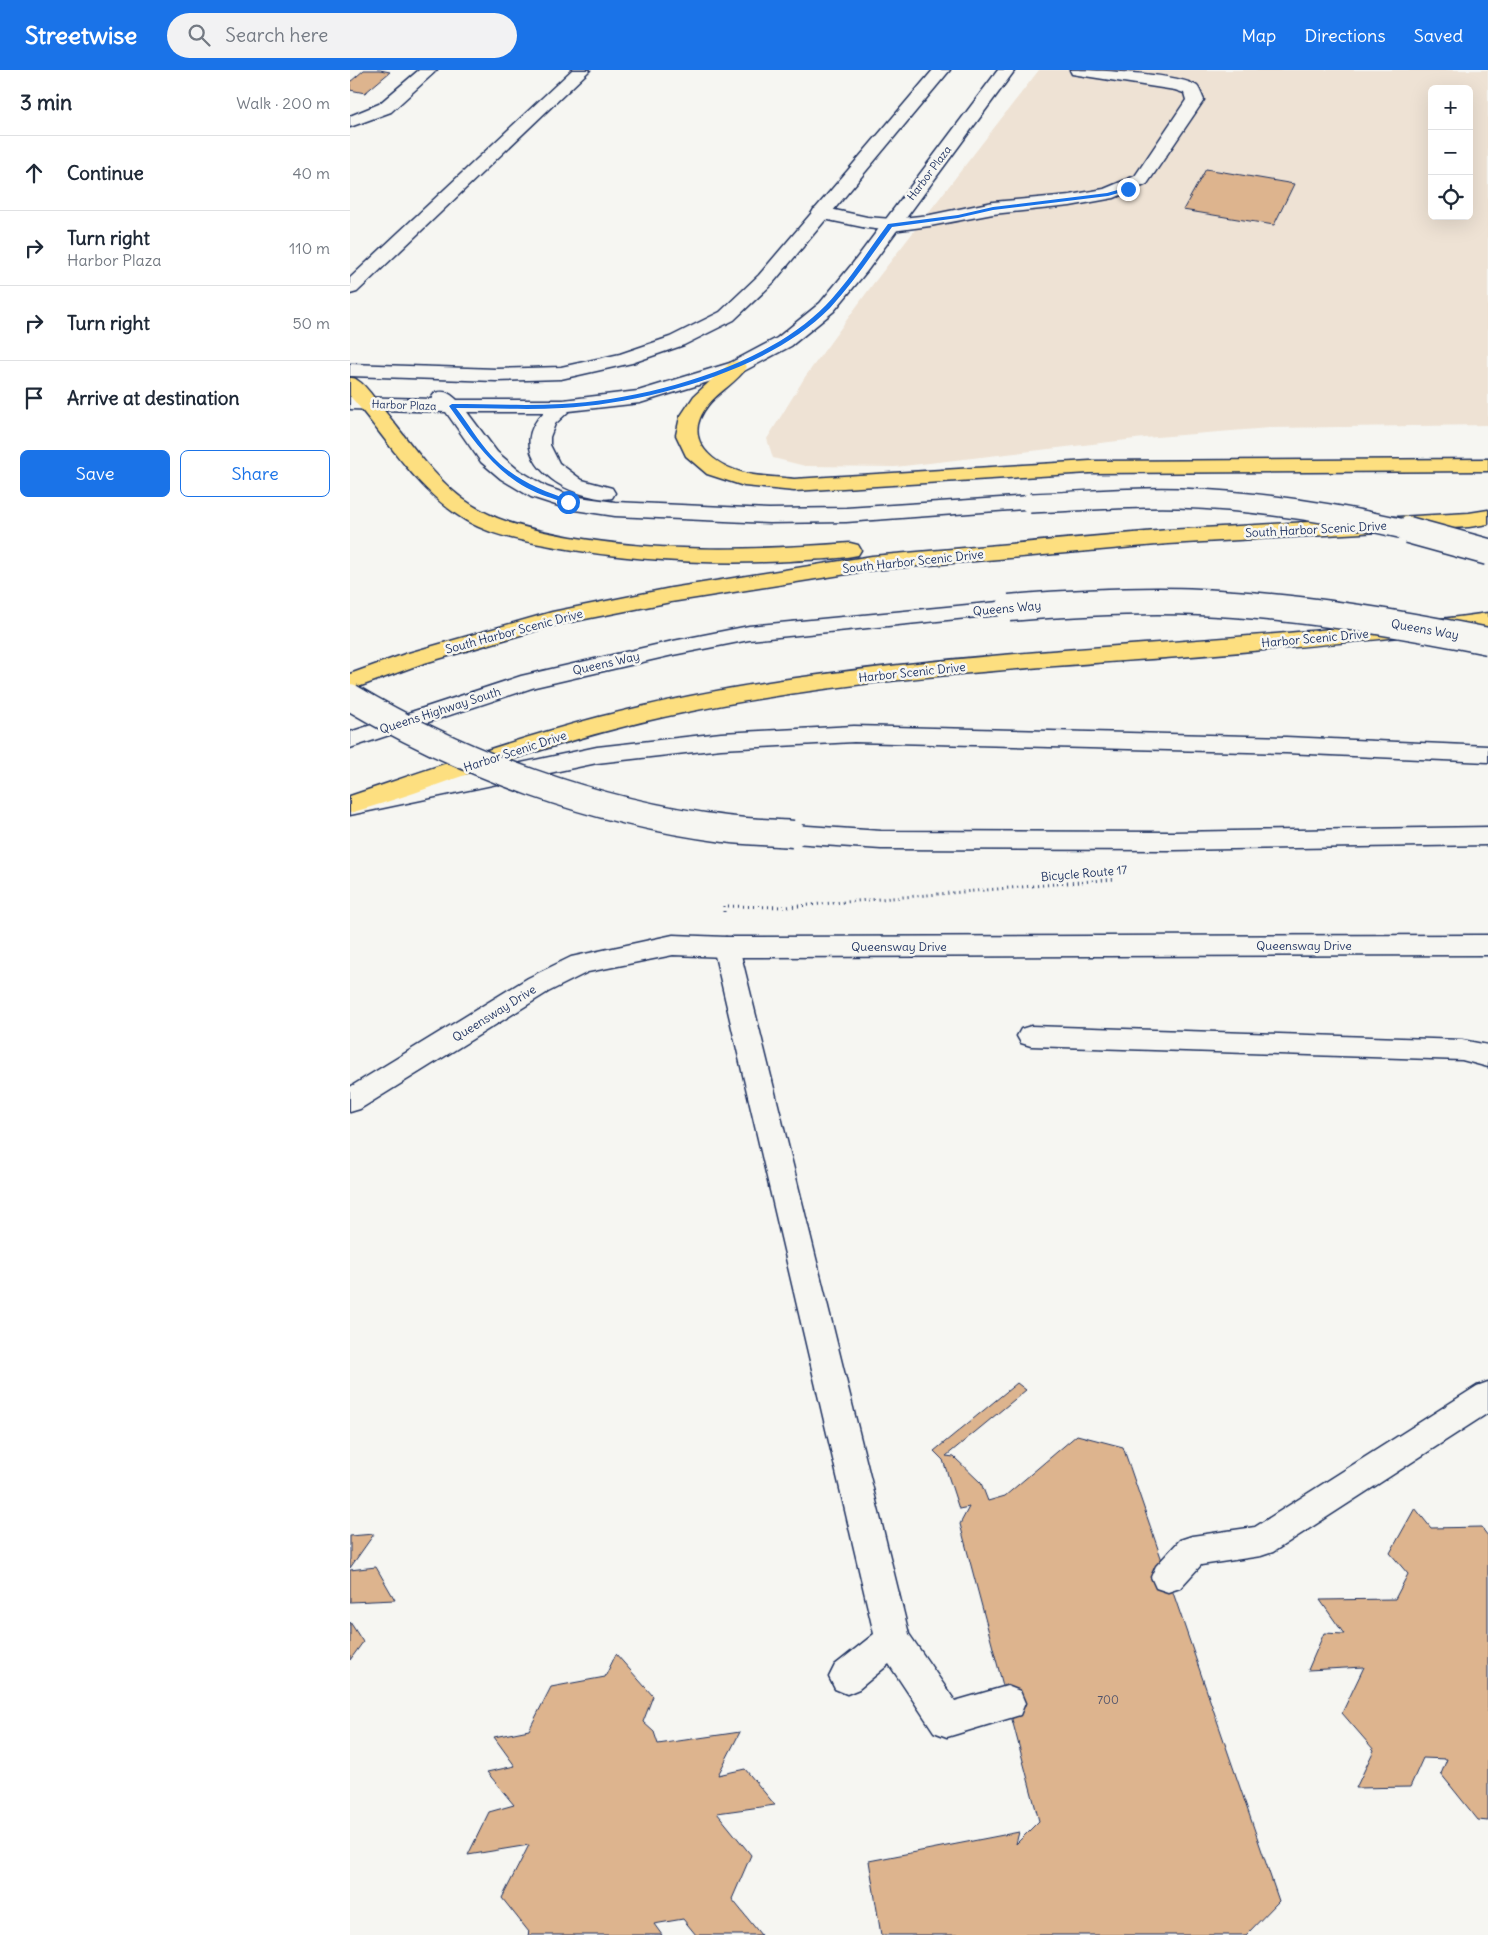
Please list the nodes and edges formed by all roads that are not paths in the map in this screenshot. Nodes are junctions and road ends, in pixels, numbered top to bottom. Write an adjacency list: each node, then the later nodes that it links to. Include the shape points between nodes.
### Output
1 (429, 70): 6 (main road, via 385,108)
2 (582, 70): 9 (main road)
3 (942, 70): 7 (main road)
4 (1007, 70): 8 (main road, Harbor Plaza)
5 (1078, 70): 8 (main road, via 1178,84 1191,90 1195,100 1141,180 1128,189 1108,195 993,208)
6 (350, 122)
7 (821, 213): 8 (main road); 12 (main road, via 766,279 726,316 677,341 624,359 561,373)
8 (890, 225): 10 (main road, Harbor Plaza, via 827,307 784,342)
9 (350, 288)
10 (737, 367): 16 (main road, Harbor Plaza, via 640,396); 17 (highway, via 700,400 690,417 686,435 693,452 715,469 744,480 794,485 1090,467)
11 (350, 370): 12 (main road)
12 (414, 372): 15 (main road)
13 (350, 384): 14 (highway)
14 (360, 403): 15 (main road, Harbor Plaza); 20 (highway, via 436,488 465,510 529,536 569,544 637,552 786,556 981,539)
15 (452, 406): 16 (main road, Harbor Plaza); 18 (main road, via 489,457 539,492 568,502 615,509)
16 (563, 406): 18 (main road, via 542,429 539,444 554,470 572,483 608,495)
17 (1488, 465)
18 (701, 513): 21 (main road, bridge, via 846,515 1030,503 1176,498 1250,503 1365,520)
19 (1488, 517): 20 (highway, South Harbor Scenic Drive)
20 (1168, 537): 25 (highway, South Harbor Scenic Drive, via 872,563 672,596 552,619 413,659)
21 (1488, 552)
22 (1488, 620): 29 (highway, Harbor Scenic Drive, via 1265,643 1010,661 812,683 687,704 556,737)
23 (1488, 641): 24 (main road, Queens Way, bridge, via 1366,619 1201,601 1091,602 749,633)
24 (529, 681): 27 (main road, Queens Highway South)
25 (350, 682)
26 (350, 697): 30 (main road, bridge, via 439,746 511,774 583,798 718,828 882,840 1173,841)
27 (350, 740)
28 (1488, 754): 29 (main road, via 1276,744 930,734 835,735 721,741 597,755)
29 (350, 806)
30 (1488, 836)
31 (1488, 945): 32 (main road, Queensway Drive)
32 (726, 947): 35 (main road, Queensway Drive, via 673,945 581,964 538,985); 38 (main road)
33 (1031, 1036): 34 (main road, via 1462,1050)
34 (1488, 1056)
35 (350, 1101)
36 (1488, 1396): 37 (main road, via 1261,1541 1192,1551)
37 (1168, 1577)
38 (893, 1640): 39 (main road); 40 (main road, via 947,1720)
39 (847, 1677)
40 (1007, 1703)

